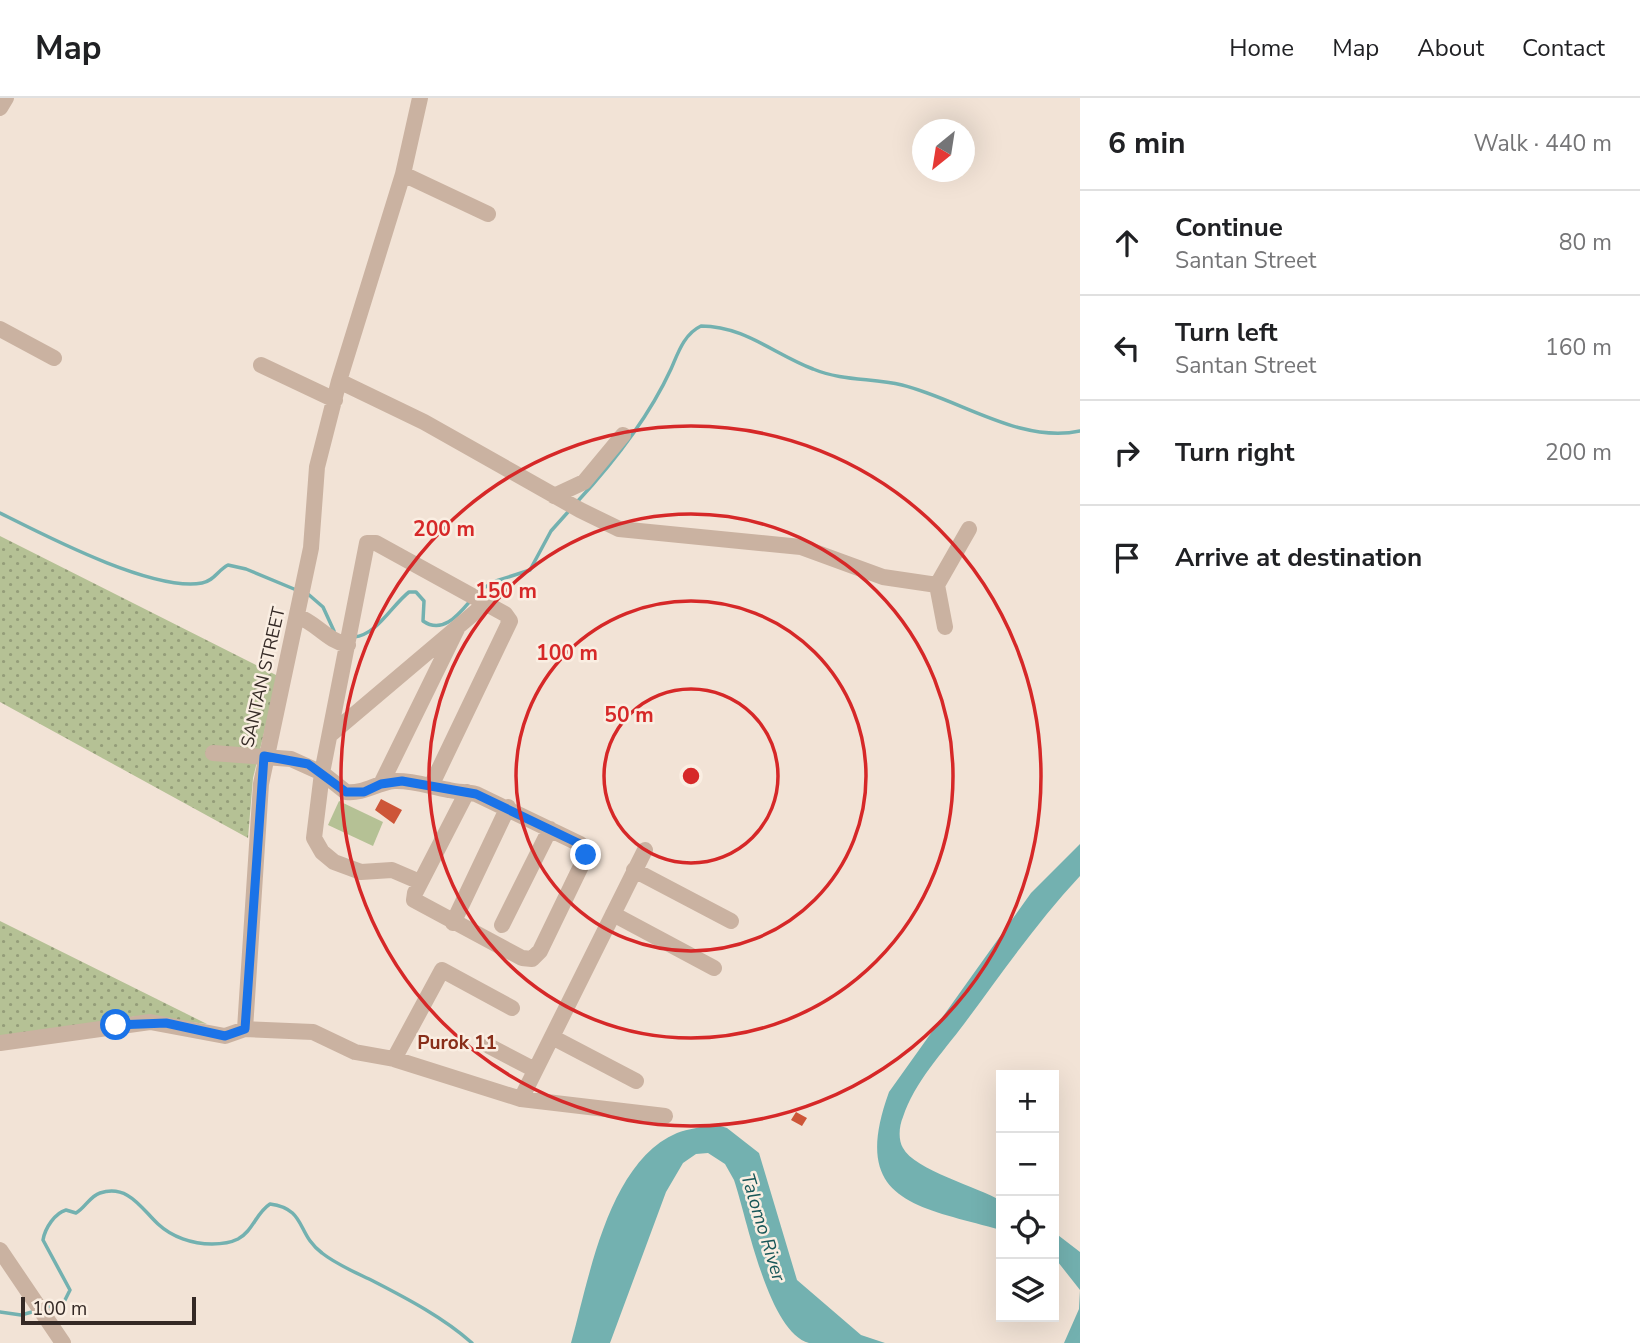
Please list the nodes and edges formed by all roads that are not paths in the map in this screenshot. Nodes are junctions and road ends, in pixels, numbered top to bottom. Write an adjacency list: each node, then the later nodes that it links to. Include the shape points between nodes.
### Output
1 (6, 98): 3 (street)
2 (420, 98): 4 (street, SANTAN STREET)
3 (0, 108)
4 (403, 174): 5 (street); 9 (street, SANTAN STREET)
5 (488, 215)
6 (0, 329): 7 (street)
7 (54, 358)
8 (261, 365): 10 (street)
9 (340, 381): 10 (street, SANTAN STREET); 12 (street, via 424,422)
10 (335, 400): 16 (street, SANTAN STREET, via 313,489 315,526)
11 (623, 435): 12 (street, via 584,482)
12 (554, 496): 14 (street, via 619,529 801,547 883,577)
13 (969, 528): 14 (street)
14 (937, 585): 18 (street)
15 (486, 603): 17 (street); 19 (street, via 376,543 367,543); 25 (street, via 505,614 510,625)
16 (297, 616): 19 (street, via 317,625 331,640); 22 (street, SANTAN STREET)
17 (460, 623): 20 (street); 24 (street)
18 (945, 627)
19 (348, 645): 20 (street)
20 (330, 735): 23 (street)
21 (213, 753): 22 (street)
22 (264, 756): 23 (street, via 292,759); 38 (street, SANTAN STREET)
23 (323, 773): 24 (street, via 346,792 364,792); 31 (street, via 314,827 322,852 361,872 382,868)
24 (381, 784): 25 (street, via 402,781)
25 (431, 786): 26 (street)
26 (467, 792): 27 (street); 31 (street)
27 (508, 807): 28 (street); 34 (street)
28 (550, 829): 34 (street, via 580,844 586,855 537,956 522,958); 35 (street)
29 (645, 850): 30 (street)
30 (635, 870): 32 (street); 33 (street)
31 (421, 882): 34 (street, via 415,903)
32 (613, 914): 36 (street); 39 (street)
33 (731, 921)
34 (453, 923)
35 (502, 925)
36 (714, 968)
37 (512, 1009): 42 (street, via 442,971)
38 (245, 1029): 40 (street, via 225,1036 150,1022); 42 (street, via 302,1029 355,1052)
39 (552, 1037): 43 (street); 44 (street)
40 (0, 1043)
41 (489, 1046): 43 (street)
42 (394, 1059): 45 (street)
43 (535, 1070): 45 (street)
44 (636, 1081)
45 (521, 1098): 46 (street)
46 (665, 1116)
47 (0, 1250): 48 (street)
48 (62, 1343)

